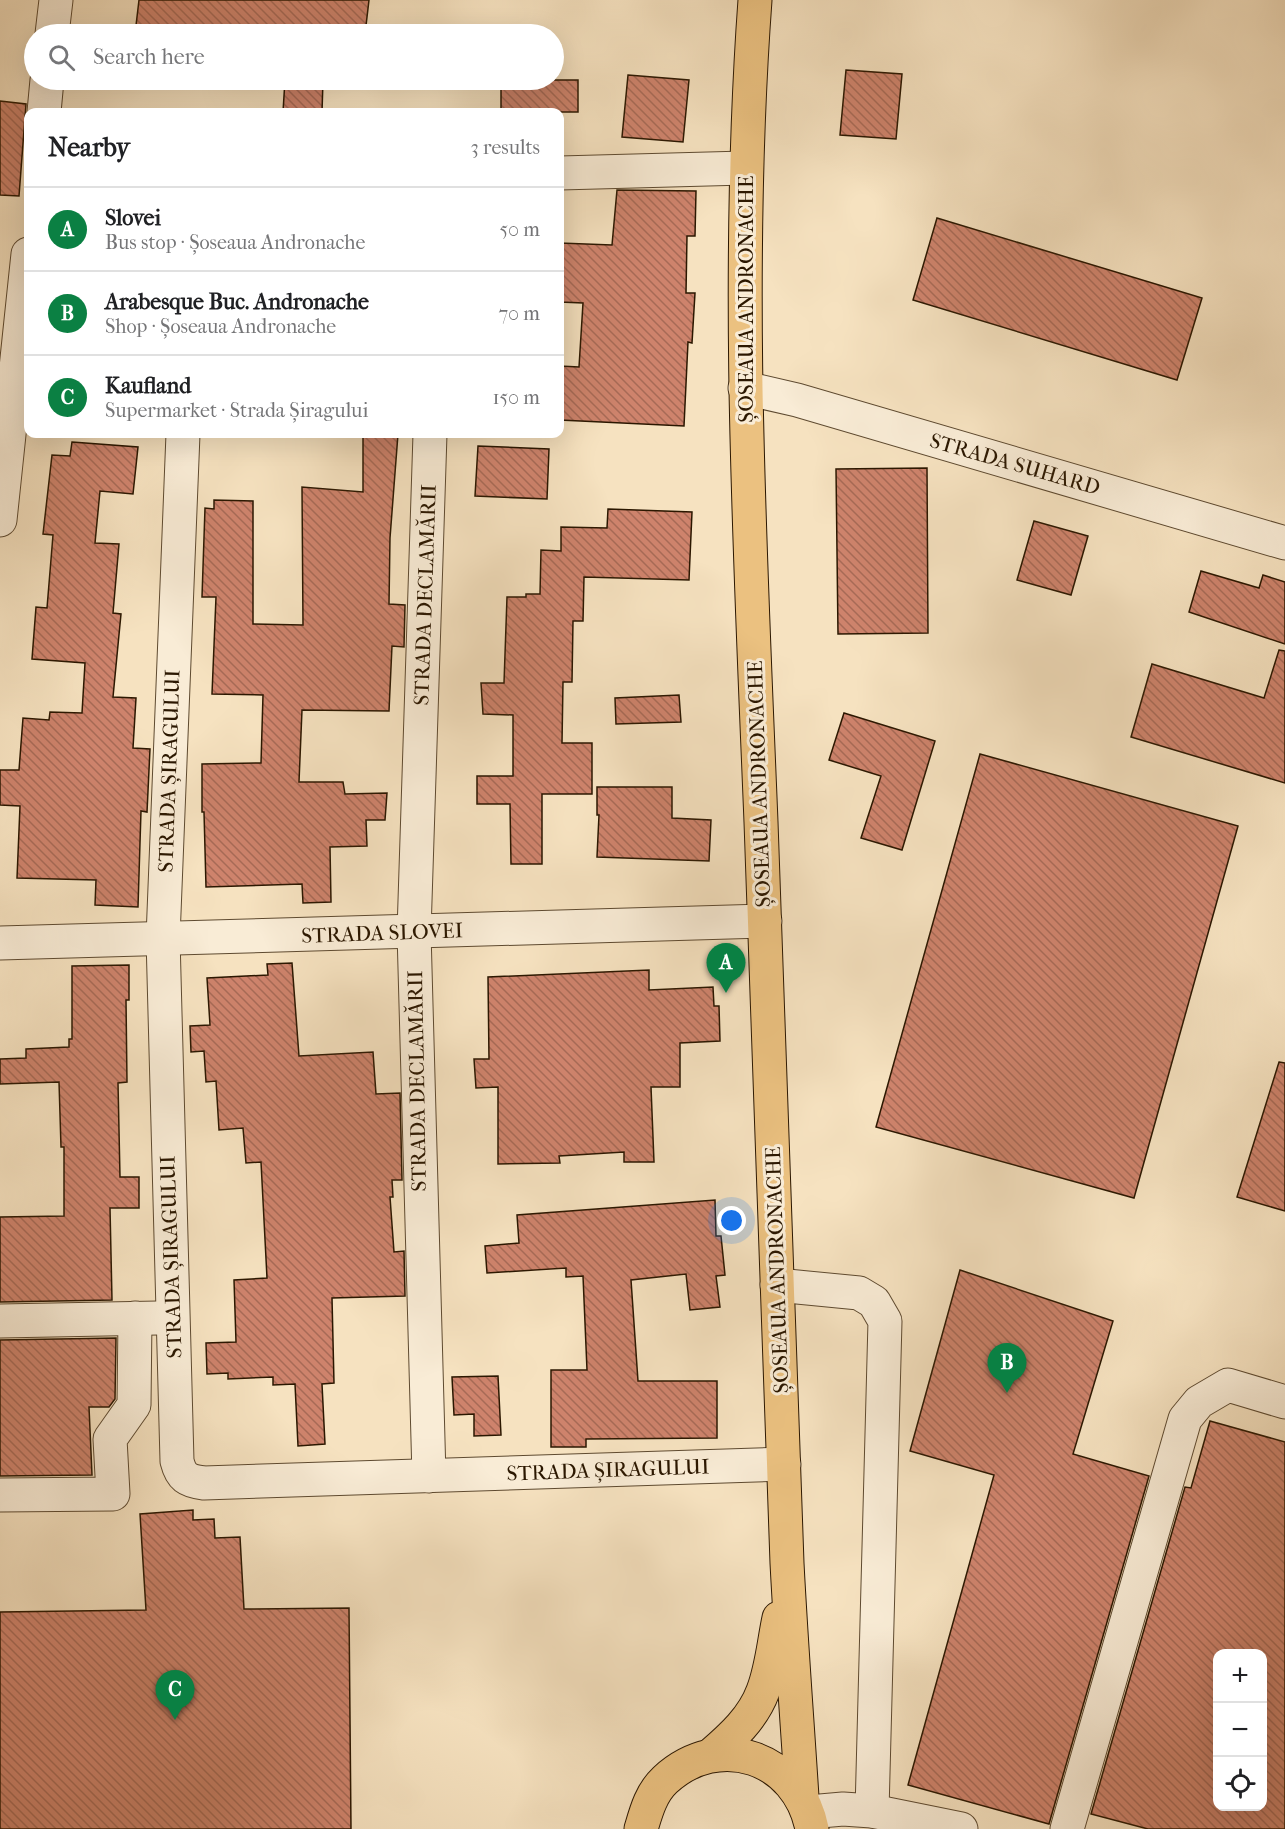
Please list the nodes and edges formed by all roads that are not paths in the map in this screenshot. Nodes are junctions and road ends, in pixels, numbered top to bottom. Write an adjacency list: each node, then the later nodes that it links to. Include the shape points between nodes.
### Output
1 (56, 0): 3 (street)
2 (755, 0): 6 (main road, ȘOSEAUA ANDRONACHE)
3 (53, 24)
4 (46, 90): 5 (street)
5 (44, 108)
6 (745, 168): 7 (street); 9 (main road, ȘOSEAUA ANDRONACHE)
7 (564, 173)
8 (24, 292): 12 (street)
9 (745, 388): 13 (street, STRADA SUHARD); 14 (main road, ȘOSEAUA ANDRONACHE)
10 (183, 438): 16 (street, STRADA ȘIRAGULUI)
11 (430, 438): 15 (street, STRADA DECLAMĂRII)
12 (0, 520)
13 (1285, 543)
14 (765, 921): 15 (street, STRADA SLOVEI); 18 (main road, ȘOSEAUA ANDRONACHE)
15 (414, 932): 16 (street, STRADA SLOVEI); 24 (street, STRADA DECLAMĂRII)
16 (163, 938): 17 (street, STRADA SLOVEI); 20 (street, STRADA ȘIRAGULUI)
17 (0, 943)
18 (777, 1285): 23 (main road, ȘOSEAUA ANDRONACHE); 28 (street, via 859,1293 874,1302 885,1321)
19 (135, 1318): 20 (street); 21 (street); 25 (street, via 134,1405 110,1439 113,1494)
20 (172, 1318): 24 (street, STRADA ȘIRAGULUI, via 177,1461 184,1478 204,1483)
21 (0, 1321)
22 (1285, 1402): 32 (street, via 1228,1385 1199,1402 1185,1419)
23 (783, 1464): 24 (street, STRADA ȘIRAGULUI); 26 (main road, ȘOSEAUA ANDRONACHE)
24 (429, 1476)
25 (0, 1496)
26 (788, 1569): 27 (main road, ȘOSEAUA ANDRONACHE, via 763,1691 734,1736); 29 (main road, ȘOSEAUA ANDRONACHE)
27 (711, 1755): 29 (main road, via 738,1755 763,1762 786,1777); 30 (main road, via 685,1764 663,1781 648,1804)
28 (872, 1811): 29 (street); 31 (street)
29 (808, 1813)
30 (641, 1829)
31 (961, 1829)
32 (1067, 1829)

